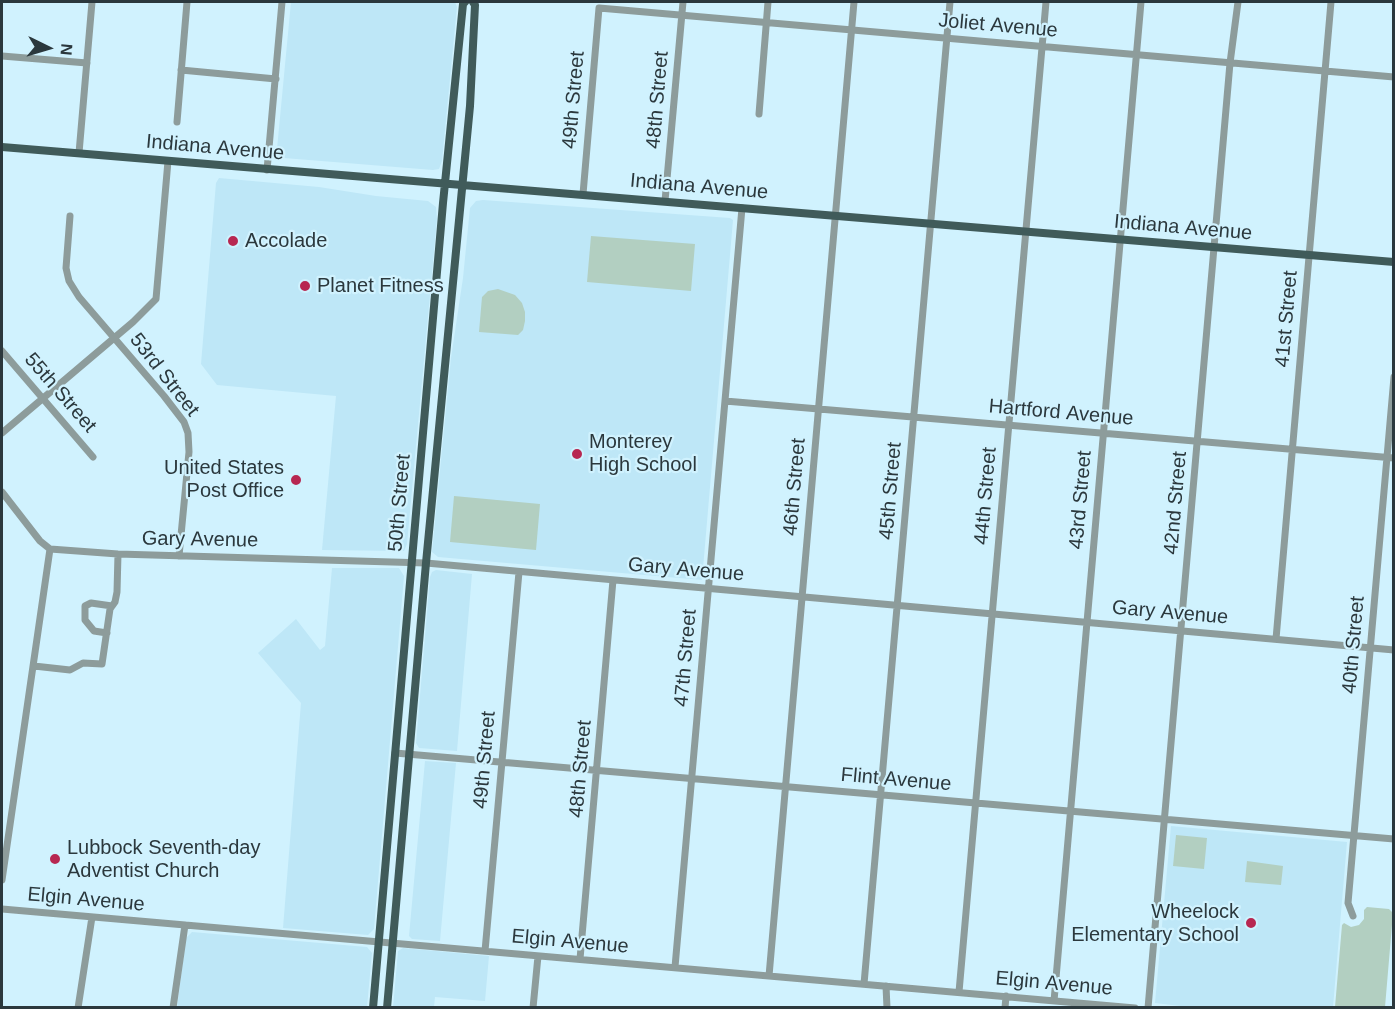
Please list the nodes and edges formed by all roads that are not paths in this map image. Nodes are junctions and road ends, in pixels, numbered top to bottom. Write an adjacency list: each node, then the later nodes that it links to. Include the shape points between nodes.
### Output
1 (92, 2): 22 (street)
2 (187, 2): 24 (street)
3 (282, 2): 27 (street)
4 (465, 2): 34 (main road, 50th Street)
5 (473, 2): 35 (main road, 50th Street)
6 (683, 2): 15 (street, 48th Street)
7 (768, 2): 16 (street)
8 (854, 2): 17 (street, 46th Street)
9 (950, 2): 18 (street, 45th Street)
10 (1046, 2): 19 (street, 44th Street)
11 (1141, 2): 20 (street, 43rd Street)
12 (1238, 2): 23 (street, 42nd Street)
13 (1331, 2): 25 (street, 41st Street)
14 (599, 8): 15 (street, Joliet Avenue); 36 (street, 49th Street)
15 (682, 15): 16 (street, Joliet Avenue); 37 (street, 48th Street)
16 (766, 22): 17 (street, Joliet Avenue); 28 (street)
17 (852, 30): 18 (street, Joliet Avenue); 39 (street, 46th Street)
18 (947, 38): 19 (street, Joliet Avenue); 41 (street, 45th Street)
19 (1042, 46): 20 (street, Joliet Avenue); 42 (street, 44th Street)
20 (1136, 54): 23 (street, Joliet Avenue); 43 (street, 43rd Street)
21 (2, 56): 22 (street)
22 (87, 63): 31 (street)
23 (1230, 63): 25 (street, Joliet Avenue); 44 (street, 42nd Street)
24 (181, 70): 27 (street); 29 (street)
25 (1325, 71): 26 (street, Joliet Avenue); 45 (street, 41st Street)
26 (1394, 77)
27 (276, 79): 33 (street)
28 (759, 114)
29 (177, 122)
30 (2, 147): 31 (main road, Indiana Avenue)
31 (79, 153): 32 (main road, Indiana Avenue)
32 (168, 161): 33 (main road, Indiana Avenue); 47 (street, 53rd Street, via 156,299)
33 (267, 170): 34 (main road, Indiana Avenue)
34 (445, 184): 35 (main road, Indiana Avenue); 65 (main road, 50th Street)
35 (463, 185): 36 (main road, Indiana Avenue); 66 (main road, 50th Street)
36 (583, 194): 37 (main road, Indiana Avenue)
37 (665, 201): 38 (main road, Indiana Avenue)
38 (742, 208): 39 (main road, Indiana Avenue); 51 (street, 47th Street)
39 (836, 214): 41 (main road, Indiana Avenue); 52 (street, 46th Street)
40 (70, 216): 47 (street, via 66,268 69,281)
41 (931, 223): 42 (main road, Indiana Avenue); 53 (street, 45th Street)
42 (1026, 231): 43 (main road, Indiana Avenue); 54 (street, 44th Street)
43 (1120, 239): 44 (main road, Indiana Avenue); 56 (street, 43rd Street)
44 (1215, 247): 45 (main road, Indiana Avenue); 57 (street, 42nd Street)
45 (1309, 255): 46 (main road, Indiana Avenue); 58 (street, 41st Street)
46 (1394, 262)
47 (114, 338): 50 (street); 64 (street, 53rd Street, via 164,396 188,433)
48 (2, 351): 50 (street, 55th Street)
49 (1394, 377): 60 (street, 40th Street)
50 (43, 398): 55 (street); 59 (street, 55th Street)
51 (725, 400): 52 (street, Hartford Avenue); 69 (street, 47th Street)
52 (819, 408): 53 (street, Hartford Avenue); 70 (street, 46th Street)
53 (914, 416): 54 (street, Hartford Avenue); 72 (street, 45th Street)
54 (1009, 425): 56 (street, Hartford Avenue); 73 (street, 44th Street)
55 (2, 433)
56 (1103, 433): 57 (street, Hartford Avenue); 74 (street, 43rd Street)
57 (1198, 441): 58 (street, Hartford Avenue); 75 (street, 42nd Street)
58 (1292, 449): 60 (street, Hartford Avenue); 77 (street, 41st Street)
59 (93, 457)
60 (1390, 458): 78 (street, 40th Street)
61 (2, 492): 62 (street)
62 (50, 549): 63 (street, Gary Avenue); 80 (street)
63 (118, 554): 64 (street, Gary Avenue); 71 (street, via 117,592)
64 (179, 556): 65 (street, Gary Avenue)
65 (412, 562): 66 (street, Gary Avenue); 81 (main road, 50th Street)
66 (426, 563): 67 (street, Gary Avenue); 82 (main road, 50th Street)
67 (519, 572): 68 (street, Gary Avenue); 83 (street, 49th Street)
68 (613, 580): 69 (street, Gary Avenue); 84 (street, 48th Street)
69 (708, 589): 70 (street, Gary Avenue); 85 (street, 47th Street)
70 (802, 597): 72 (street, Gary Avenue); 86 (street, 46th Street)
71 (112, 606): 76 (street); 76 (street, via 85,606 85,620 94,631)
72 (897, 606): 73 (street, Gary Avenue); 87 (street, 45th Street)
73 (993, 614): 74 (street, Gary Avenue); 88 (street, 44th Street)
74 (1087, 622): 75 (street, Gary Avenue); 89 (street, 43rd Street)
75 (1181, 631): 77 (street, Gary Avenue); 90 (street, 42nd Street)
76 (107, 633): 80 (street, via 102,664 83,663 69,670)
77 (1276, 639): 78 (street, Gary Avenue)
78 (1370, 647): 79 (street, Gary Avenue); 91 (street, 40th Street)
79 (1394, 650)
80 (34, 666): 93 (street)
81 (395, 753): 82 (street, Flint Avenue); 98 (main road, 50th Street)
82 (409, 754): 83 (street, Flint Avenue); 99 (main road, 50th Street)
83 (502, 762): 84 (street, Flint Avenue); 100 (street, 49th Street)
84 (597, 771): 85 (street, Flint Avenue); 102 (street, 48th Street)
85 (692, 779): 86 (street, Flint Avenue); 103 (street, 47th Street)
86 (786, 787): 87 (street, Flint Avenue); 104 (street, 46th Street)
87 (881, 795): 88 (street, Flint Avenue); 105 (street, 45th Street)
88 (976, 803): 89 (street, Flint Avenue); 107 (street, 44th Street)
89 (1070, 812): 90 (street, Flint Avenue); 109 (street, 43rd Street)
90 (1165, 820): 91 (street, Flint Avenue); 118 (street, 42nd Street)
91 (1354, 836): 92 (street, Flint Avenue); 95 (street, 40th Street, via 1348,903)
92 (1394, 839)
93 (2, 880)
94 (2, 909): 96 (street, Elgin Avenue)
95 (1353, 916)
96 (92, 917): 97 (street, Elgin Avenue); 110 (street)
97 (184, 925): 98 (street, Elgin Avenue); 111 (street)
98 (379, 942): 99 (street, Elgin Avenue); 112 (main road, 50th Street)
99 (393, 943): 100 (street, Elgin Avenue); 113 (main road, 50th Street)
100 (485, 951): 101 (street, Elgin Avenue)
101 (537, 956): 102 (street, Elgin Avenue); 114 (street)
102 (580, 959): 103 (street, Elgin Avenue)
103 (675, 968): 104 (street, Elgin Avenue)
104 (769, 976): 105 (street, Elgin Avenue)
105 (864, 984): 106 (street, Elgin Avenue)
106 (886, 986): 107 (street, Elgin Avenue); 115 (street)
107 (959, 992): 108 (street, Elgin Avenue)
108 (1005, 996): 109 (street, Elgin Avenue); 116 (street)
109 (1054, 1001): 117 (street, Elgin Avenue)
110 (78, 1008)
111 (173, 1008)
112 (373, 1008)
113 (387, 1008)
114 (533, 1008)
115 (887, 1008)
116 (1005, 1008)
117 (1135, 1008)
118 (1148, 1008)

